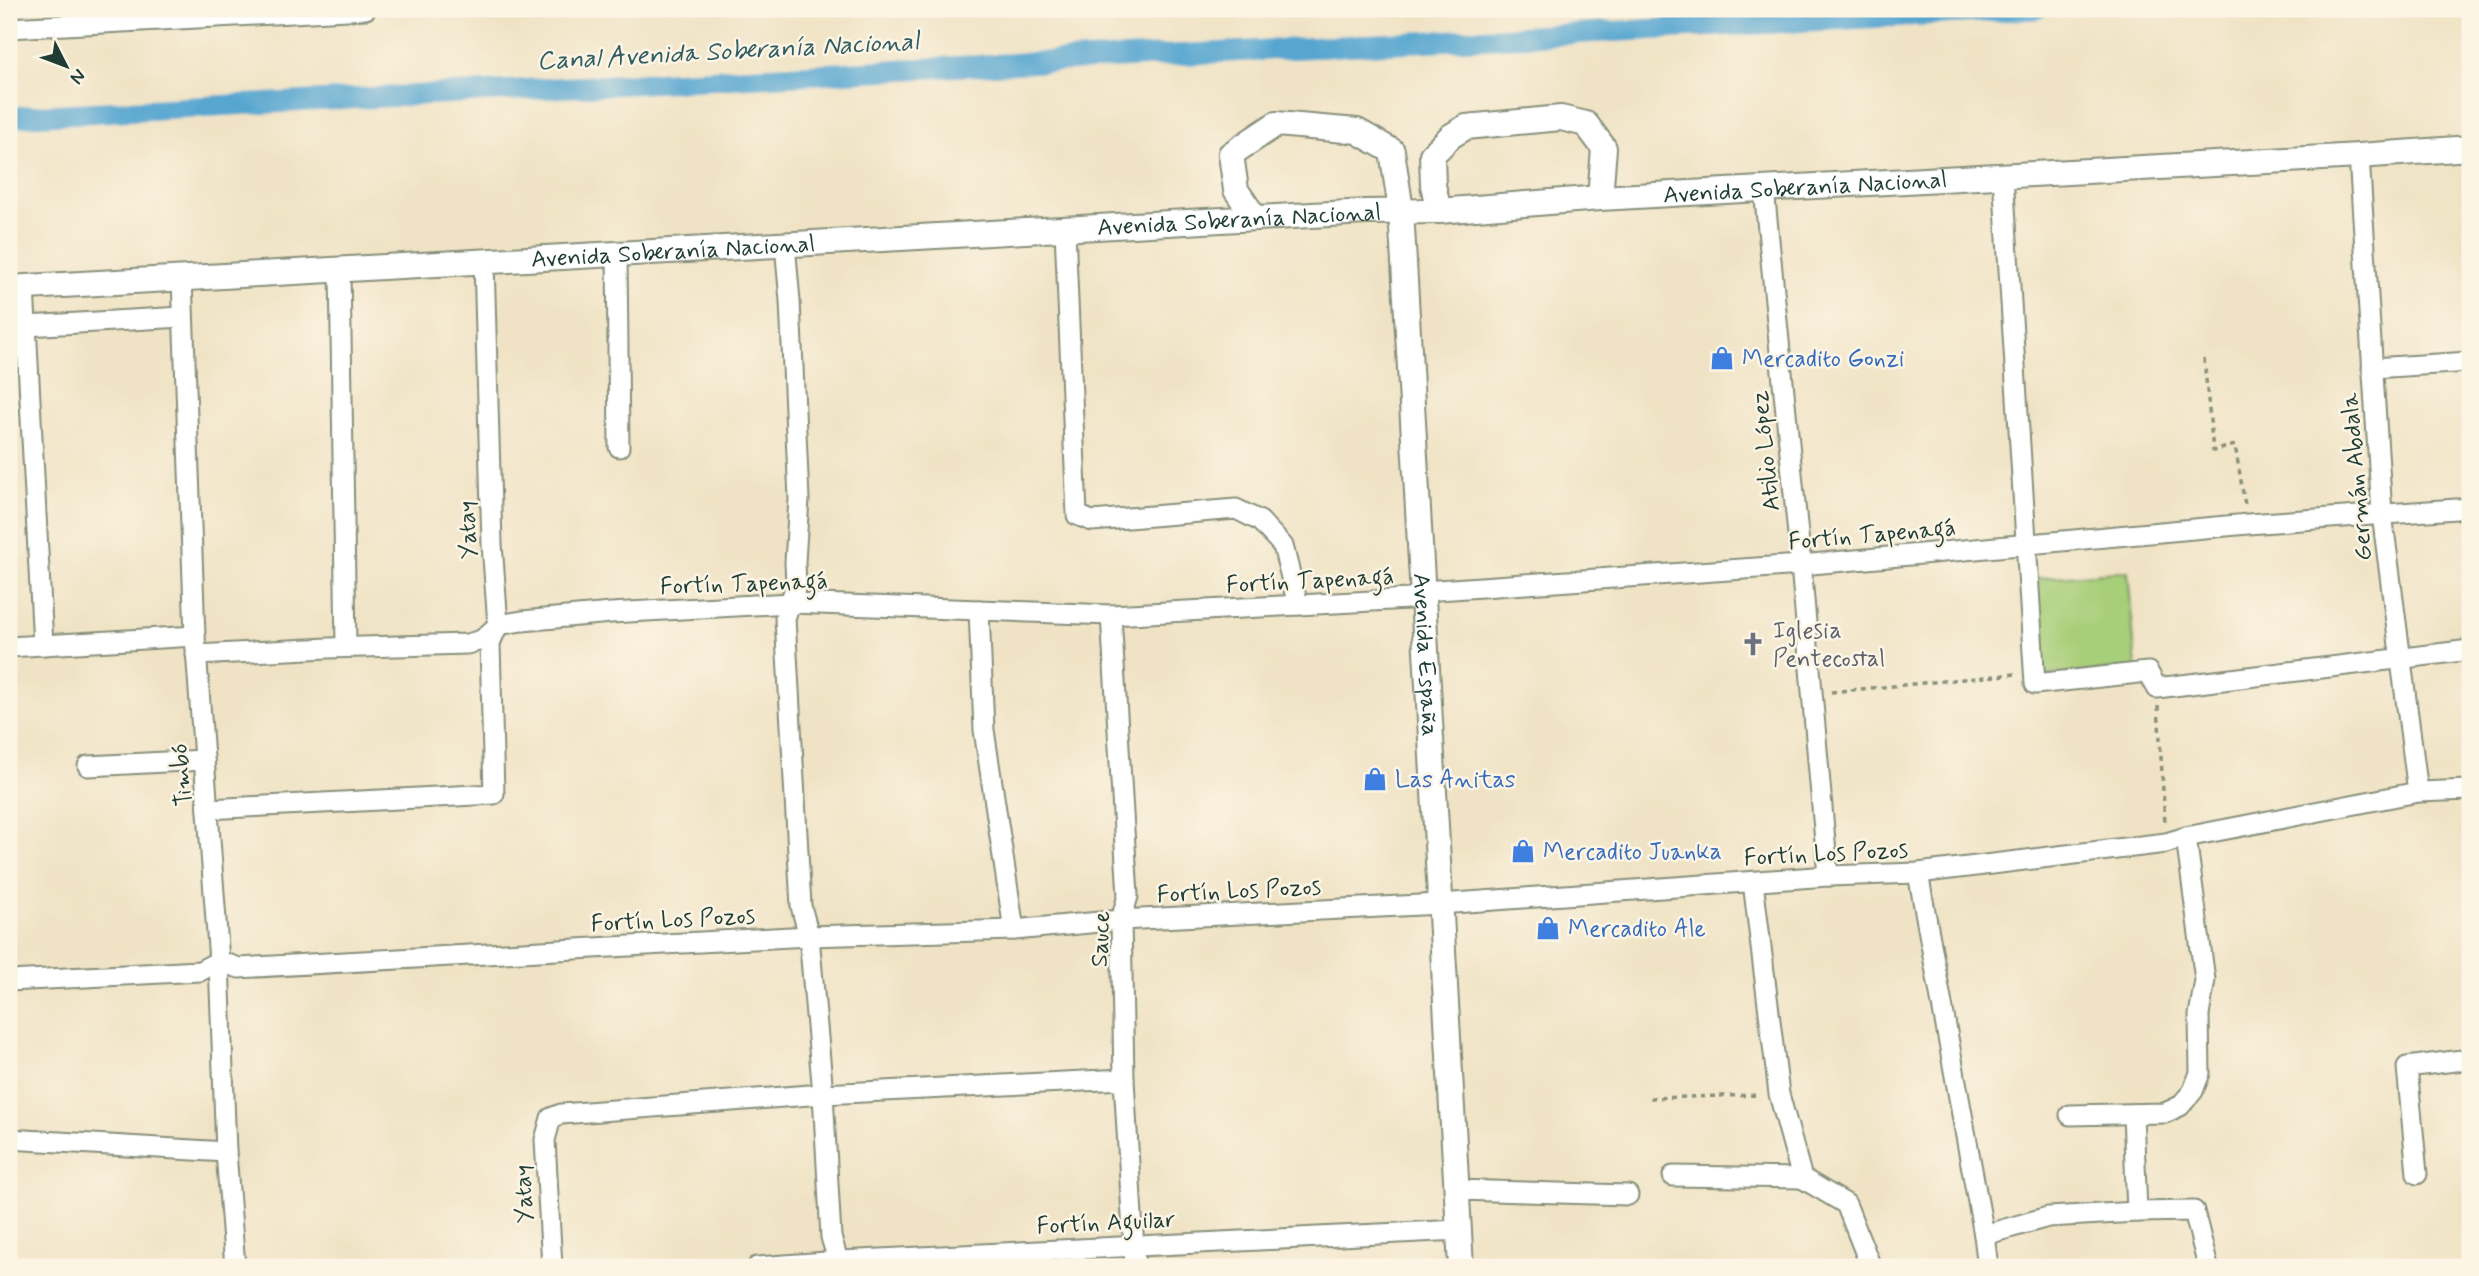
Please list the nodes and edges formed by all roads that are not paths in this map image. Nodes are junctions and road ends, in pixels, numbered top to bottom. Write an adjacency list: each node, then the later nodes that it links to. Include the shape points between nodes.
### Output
1 (366, 9): 2 (street)
2 (9, 28)
3 (2470, 148): 4 (main road, Avenida Soberanía Nacional)
4 (2359, 156): 5 (main road, Avenida Soberanía Nacional); 21 (street, Germán Abdala)
5 (2003, 175): 6 (main road, Avenida Soberanía Nacional); 25 (street)
6 (1764, 189): 7 (main road, Avenida Soberanía Nacional); 26 (street, Atilio López)
7 (1600, 198): 9 (main road, Avenida Soberanía Nacional); 9 (main road, via 1604,148 1586,124 1560,118 1466,127 1451,136 1432,155)
8 (1401, 210): 9 (main road, Avenida Soberanía Nacional); 10 (main road, Avenida Soberanía Nacional); 10 (main road, Avenida España, via 1392,151 1357,131 1276,124 1231,154 1236,190); 27 (main road, Avenida España)
9 (1440, 211)
10 (1255, 218): 11 (main road, Avenida Soberanía Nacional)
11 (1065, 229): 12 (main road, Avenida Soberanía Nacional); 29 (street, via 1077,515 1092,521 1236,509 1261,521 1283,546)
12 (785, 244): 13 (main road, Avenida Soberanía Nacional); 28 (street, via 799,499)
13 (617, 254): 14 (main road, Avenida Soberanía Nacional); 22 (street)
14 (484, 261): 15 (main road, Avenida Soberanía Nacional); 32 (street, Yatay)
15 (340, 270): 16 (main road, Avenida Soberanía Nacional); 36 (street)
16 (182, 278): 17 (main road, Avenida Soberanía Nacional); 18 (street, Timbó)
17 (16, 287): 19 (street)
18 (183, 317): 19 (street); 34 (street, Timbó)
19 (17, 327): 33 (street)
20 (2470, 362): 21 (street)
21 (2372, 368): 24 (street, Germán Abdala)
22 (619, 447)
23 (2470, 508): 24 (street, Fortín Tapenagá)
24 (2382, 514): 25 (street, Fortín Tapenagá); 38 (street, Germán Abdala)
25 (2025, 545): 26 (street, Fortín Tapenagá); 38 (street, via 2035,684 2148,672 2157,688)
26 (1801, 565): 27 (street, Fortín Tapenagá); 46 (street, Atilio López)
27 (1423, 591): 29 (street, Fortín Tapenagá, via 1409,599); 48 (main road, Avenida España)
28 (792, 603): 30 (street, Fortín Tapenagá); 32 (street, Fortín Tapenagá, via 611,613); 51 (street, via 785,618 802,906)
29 (1298, 605): 31 (street, Fortín Tapenagá)
30 (979, 610): 31 (street, Fortín Tapenagá); 50 (street, via 984,730)
31 (1111, 615): 49 (street, Sauce, via 1128,896)
32 (498, 625): 36 (street, Fortín Tapenagá, via 482,640 467,644); 43 (street, Yatay, via 490,643 494,794)
33 (43, 645): 34 (street, Fortín Tapenagá); 35 (street, Fortín Tapenagá)
34 (196, 646): 36 (street, Fortín Tapenagá); 39 (street, Timbó)
35 (9, 647)
36 (346, 647)
37 (2470, 650): 38 (street)
38 (2400, 657): 42 (street, Germán Abdala)
39 (204, 761): 40 (street); 43 (street, Timbó)
40 (88, 766)
41 (2470, 790): 42 (street, Fortín Los Pozos)
42 (2418, 792): 44 (street, Fortín Los Pozos)
43 (208, 809): 52 (street, Timbó)
44 (2186, 837): 45 (street, Fortín Los Pozos); 57 (street, via 2206,980 2199,1015 2200,1073 2180,1106 2165,1113)
45 (1918, 873): 46 (street, Fortín Los Pozos); 68 (street)
46 (1828, 876): 47 (street, Fortín Los Pozos)
47 (1753, 882): 48 (street, Fortín Los Pozos); 63 (street, via 1779,1094)
48 (1440, 904): 49 (street, Fortín Los Pozos); 64 (main road, Avenida España)
49 (1121, 920): 50 (street, Fortín Los Pozos); 55 (street, Sauce)
50 (1014, 930): 51 (street, Fortín Los Pozos)
51 (809, 936): 52 (street, Fortín Los Pozos, via 239,968); 56 (street)
52 (219, 961): 53 (street, Fortín Los Pozos, via 200,971); 60 (street, Timbó)
53 (9, 981)
54 (2470, 1059): 61 (street, via 2407,1067)
55 (1124, 1079): 56 (street); 69 (street, Sauce)
56 (823, 1094): 70 (street, via 831,1237); 72 (street, Yatay, via 551,1118 545,1140)
57 (2133, 1114): 58 (street); 66 (street)
58 (2070, 1115)
59 (9, 1139): 60 (street)
60 (226, 1152): 71 (street, Timbó)
61 (2417, 1174)
62 (1673, 1176): 63 (street)
63 (1802, 1178): 76 (street, via 1846,1204)
64 (1457, 1190): 65 (street); 67 (main road, Avenida España)
65 (1628, 1195)
66 (2137, 1212): 68 (street, via 2048,1217); 78 (street, via 2194,1212)
67 (1459, 1230): 69 (street, Fortín Aguilar); 75 (main road, Avenida España)
68 (1984, 1235): 77 (street)
69 (1135, 1245): 70 (street, Fortín Aguilar); 74 (street, Sauce)
70 (840, 1264): 73 (street, Fortín Aguilar)
71 (235, 1267)
72 (552, 1267)
73 (757, 1267)
74 (1135, 1267)
75 (1461, 1267)
76 (1871, 1267)
77 (1987, 1267)
78 (2208, 1267)

